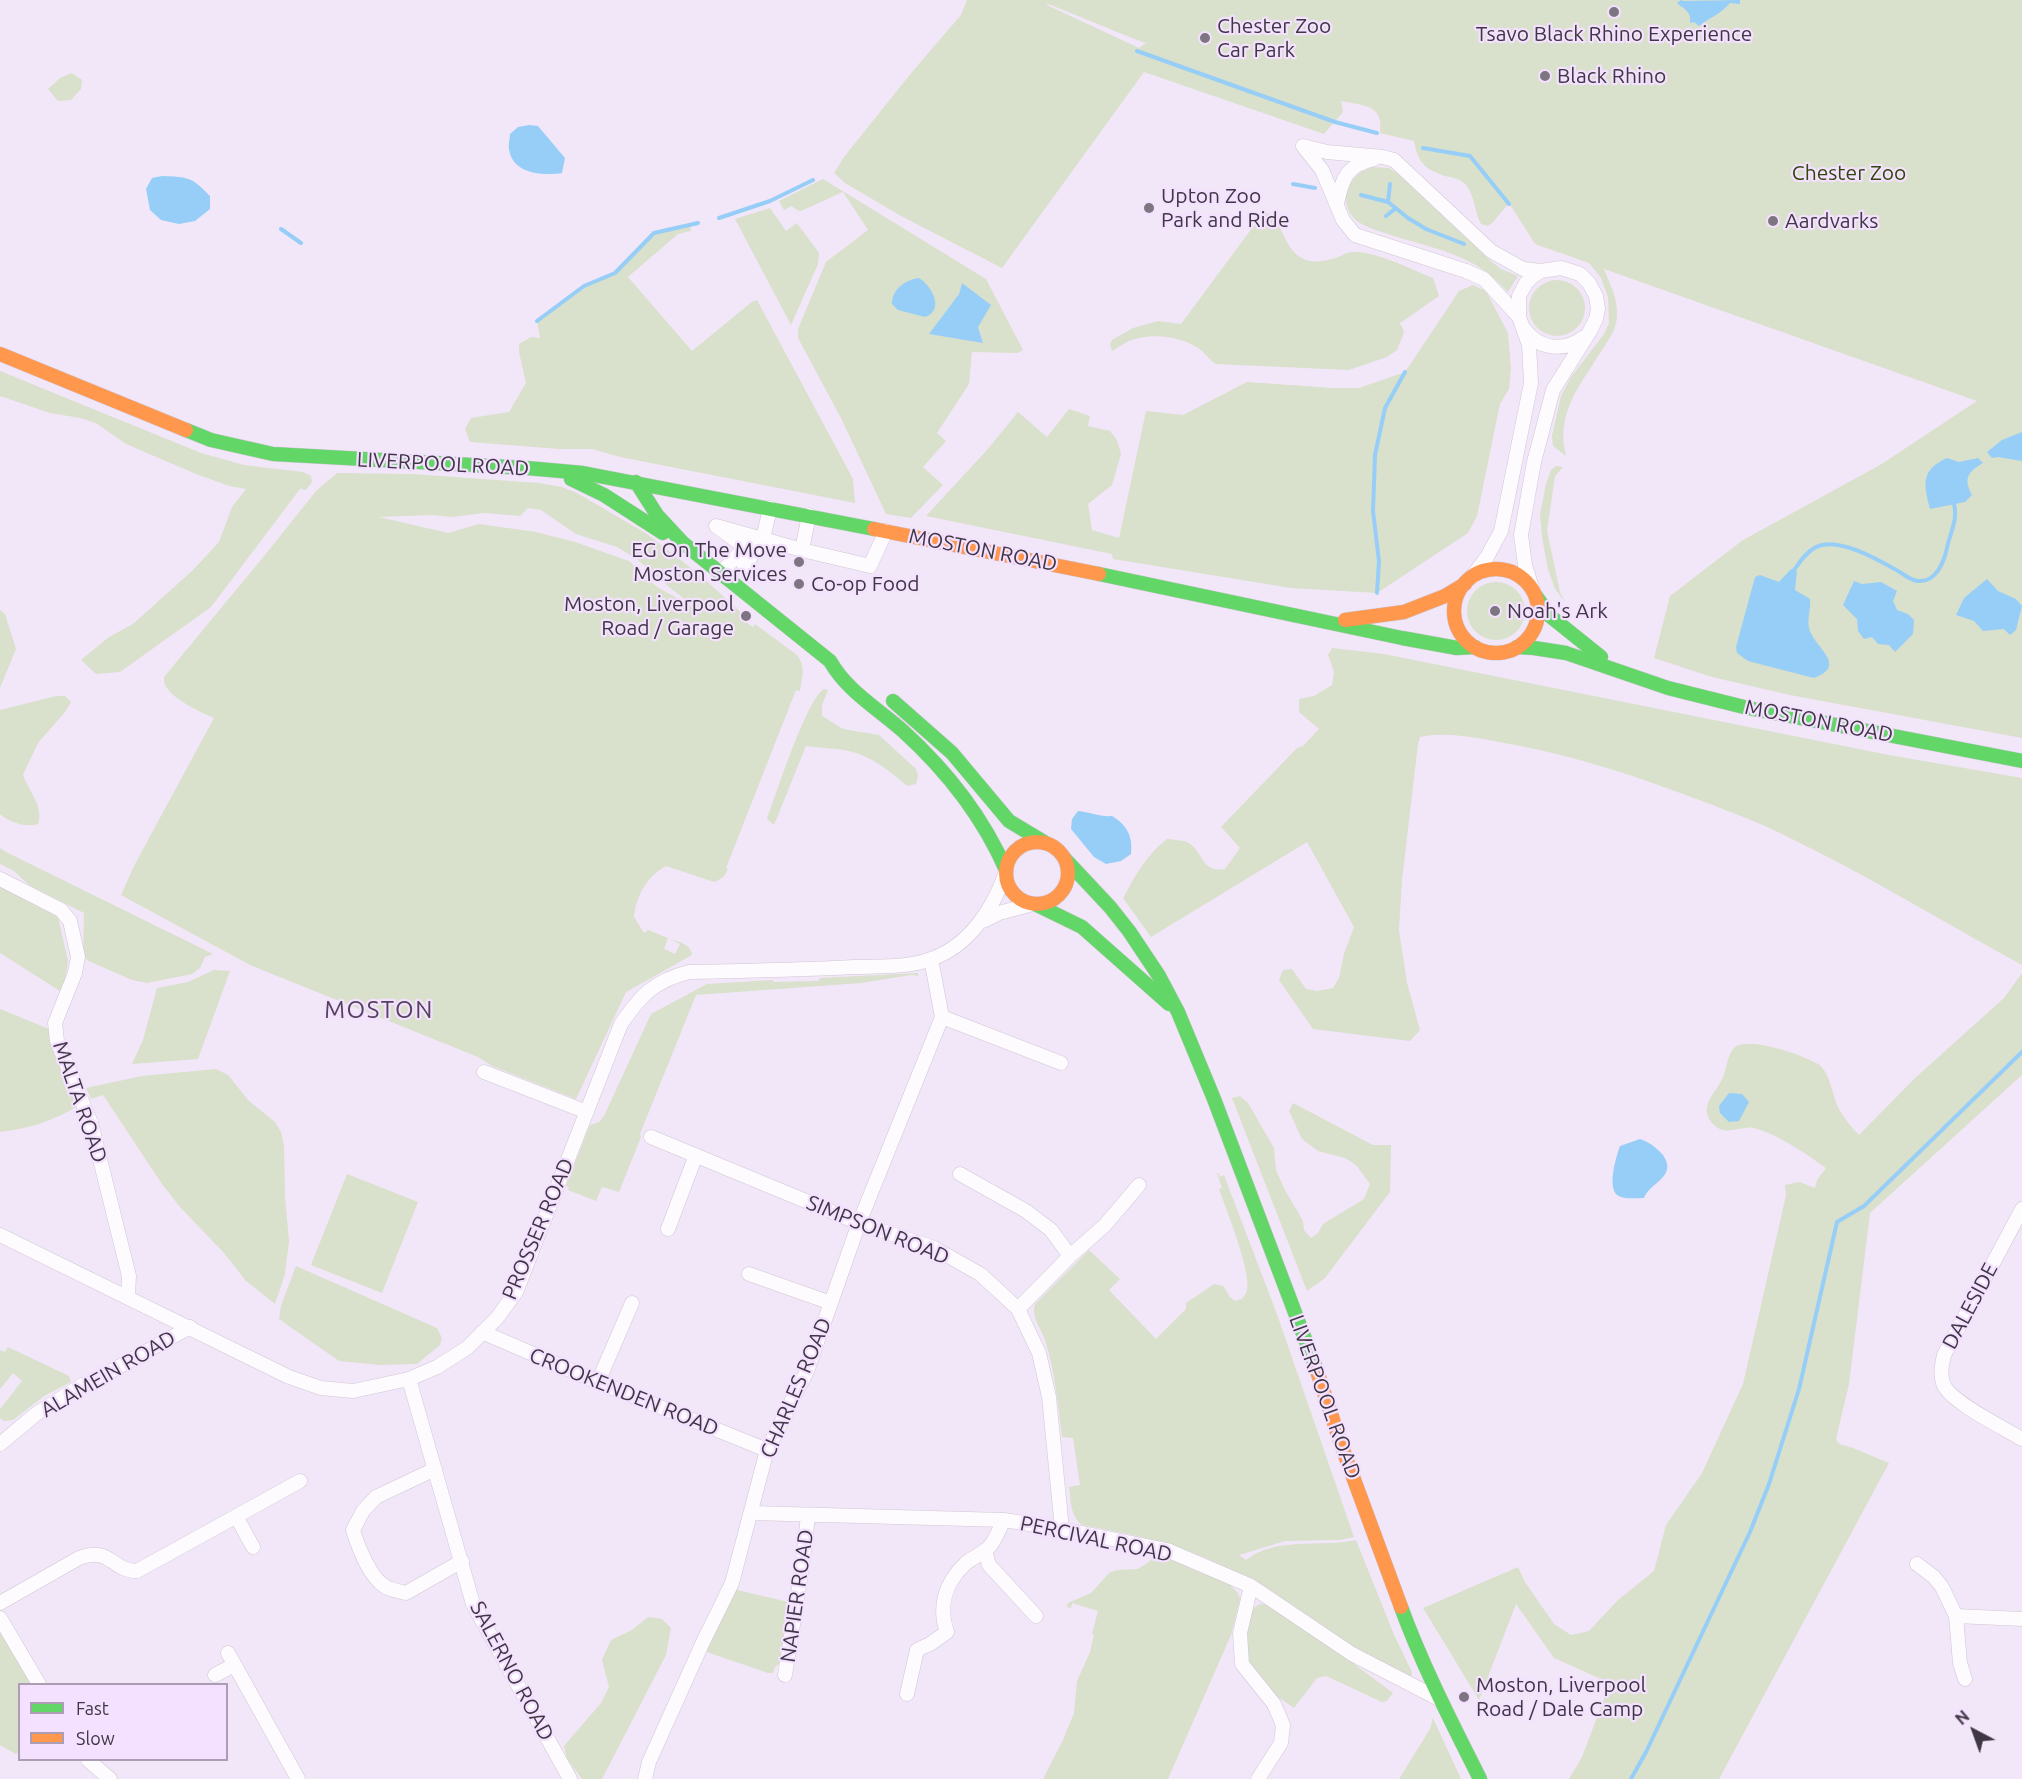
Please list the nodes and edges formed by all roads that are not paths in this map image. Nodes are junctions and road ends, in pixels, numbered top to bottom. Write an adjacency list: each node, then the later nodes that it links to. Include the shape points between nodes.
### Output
1 (1383, 157): 2 (street, via 1351,168); 2 (street, via 1303,146 1322,170); 3 (street, via 1394,160 1491,251 1523,269)
2 (1337, 203): 4 (street, via 1343,220 1355,235 1484,279)
3 (1541, 271): 4 (street, via 1522,289 1518,306); 5 (street, via 1568,269 1589,283 1598,309)
4 (1521, 322): 5 (street, via 1536,341 1557,348 1574,344); 17 (street, via 1528,345 1531,383 1501,531)
5 (1590, 331): 18 (street, via 1553,390 1534,462 1521,535)
6 (0, 354): 7 (highway, LIVERPOOL ROAD, via 211,440 273,454)
7 (540, 469): 8 (highway, LIVERPOOL ROAD); 14 (highway, via 604,495)
8 (636, 482): 9 (highway, MOSTON ROAD); 14 (highway, via 657,514)
9 (770, 508): 10 (highway, MOSTON ROAD); 12 (street)
10 (809, 516): 11 (highway, MOSTON ROAD); 13 (street)
11 (886, 531): 13 (street, via 870,566); 19 (highway, MOSTON ROAD)
12 (763, 539): 13 (street); 15 (street); 16 (street, via 716,526 745,547)
13 (802, 550)
14 (699, 558): 16 (highway)
15 (744, 567)
16 (720, 574): 22 (highway)
17 (1468, 581): 18 (highway, via 1483,571 1507,570 1520,576); 19 (highway, MOSTON ROAD, via 1445,596 1404,612); 20 (highway, via 1456,600 1456,621 1466,640)
18 (1534, 592): 21 (highway, via 1538,613 1535,626 1528,639); 24 (highway, MOSTON ROAD, via 1550,616)
19 (1328, 622): 20 (highway, MOSTON ROAD, via 1457,648)
20 (1475, 647): 21 (highway, via 1495,653)
21 (1517, 647): 24 (highway, MOSTON ROAD, via 1556,650)
22 (830, 661): 23 (highway); 29 (highway, via 844,682 918,744 956,784 982,820)
23 (852, 670)
24 (1620, 671): 26 (highway, MOSTON ROAD, via 1712,699)
25 (884, 694): 27 (highway, via 952,753 1009,821)
26 (2022, 761)
27 (1044, 842): 28 (highway); 29 (highway, via 1023,845 1014,851)
28 (1065, 859): 31 (highway, via 1068,869 1063,890 1056,898); 34 (highway, LIVERPOOL ROAD, via 1129,931)
29 (1006, 871): 31 (highway, via 1011,890); 32 (street, PROSSER ROAD, via 995,901)
30 (0, 879): 49 (street, MALTA ROAD, via 61,910 70,921 78,957 55,1023 57,1041 91,1123 129,1276)
31 (1034, 904): 32 (street, PROSSER ROAD); 34 (highway, LIVERPOOL ROAD, via 1082,927)
32 (981, 922): 33 (street, PROSSER ROAD)
33 (931, 959): 35 (street); 38 (street, PROSSER ROAD, via 894,965 689,972 669,977 651,989 621,1024)
34 (1178, 1012): 84 (highway, LIVERPOOL ROAD, via 1306,1340 1413,1640)
35 (942, 1017): 36 (street); 44 (street, CHARLES ROAD)
36 (1061, 1063)
37 (484, 1072): 38 (street)
38 (587, 1112): 54 (street, PROSSER ROAD, via 516,1292)
39 (651, 1137): 40 (street, SIMPSON ROAD)
40 (696, 1155): 44 (street, SIMPSON ROAD); 45 (street)
41 (960, 1174): 47 (street, via 1026,1211 1051,1230)
42 (1139, 1185): 47 (street, via 1105,1225)
43 (2022, 1209): 57 (street, DALESIDE, via 1944,1355 1941,1373 1943,1385 1953,1396)
44 (859, 1222): 51 (street, CHARLES ROAD); 52 (street, SIMPSON ROAD, via 934,1248 980,1274)
45 (668, 1229)
46 (0, 1235): 49 (street, PROSSER ROAD)
47 (1070, 1256): 52 (street)
48 (749, 1274): 51 (street)
49 (128, 1296): 53 (street, PROSSER ROAD)
50 (632, 1303): 56 (street)
51 (831, 1303): 59 (street, CHARLES ROAD, via 807,1371)
52 (1018, 1309): 66 (street, SIMPSON ROAD, via 1039,1353 1049,1397)
53 (190, 1327): 55 (street, PROSSER ROAD, via 290,1377 321,1388 353,1391); 58 (street, ALAMEIN ROAD, via 82,1385 36,1414)
54 (482, 1332): 55 (street, PROSSER ROAD, via 437,1367); 56 (street, CROOKENDEN ROAD)
55 (409, 1379): 60 (street, SALERNO ROAD)
56 (598, 1382): 59 (street, CROOKENDEN ROAD)
57 (2022, 1439)
58 (0, 1444)
59 (767, 1450): 62 (street, CHARLES ROAD)
60 (435, 1469): 69 (street, SALERNO ROAD); 69 (street, via 376,1497 353,1530 359,1550 381,1584 390,1590 406,1593)
61 (300, 1481): 63 (street)
62 (751, 1513): 64 (street, PERCIVAL ROAD); 89 (street, CHARLES ROAD, via 732,1583 653,1751)
63 (236, 1516): 67 (street); 72 (street, via 137,1571 128,1571 101,1554 90,1554)
64 (808, 1516): 65 (street, PERCIVAL ROAD); 80 (street, NAPIER ROAD)
65 (1004, 1520): 66 (street, PERCIVAL ROAD); 68 (street)
66 (1062, 1529): 71 (street, PERCIVAL ROAD, via 1167,1551)
67 (253, 1547)
68 (985, 1550): 73 (street, via 989,1565); 74 (street, via 965,1564 953,1579 942,1605)
69 (462, 1560): 88 (street, SALERNO ROAD, via 473,1604)
70 (1917, 1564): 75 (street, via 1942,1587)
71 (1251, 1586): 84 (street, PERCIVAL ROAD, via 1352,1654); 90 (street, via 1240,1633 1242,1664 1274,1704 1283,1725 1281,1743)
72 (0, 1603)
73 (1036, 1616)
74 (942, 1617): 78 (street); 83 (street, via 947,1632 917,1650)
75 (1956, 1617): 77 (street); 81 (street)
76 (0, 1618): 82 (street)
77 (2022, 1619)
78 (959, 1623)
79 (215, 1675): 87 (street, via 231,1659)
80 (785, 1675)
81 (1965, 1679)
82 (38, 1683)
83 (907, 1694)
84 (1440, 1699): 91 (highway, LIVERPOOL ROAD)
85 (89, 1761): 86 (street)
86 (110, 1779)
87 (298, 1779)
88 (570, 1779)
89 (645, 1779)
90 (1258, 1779)
91 (1480, 1779)

